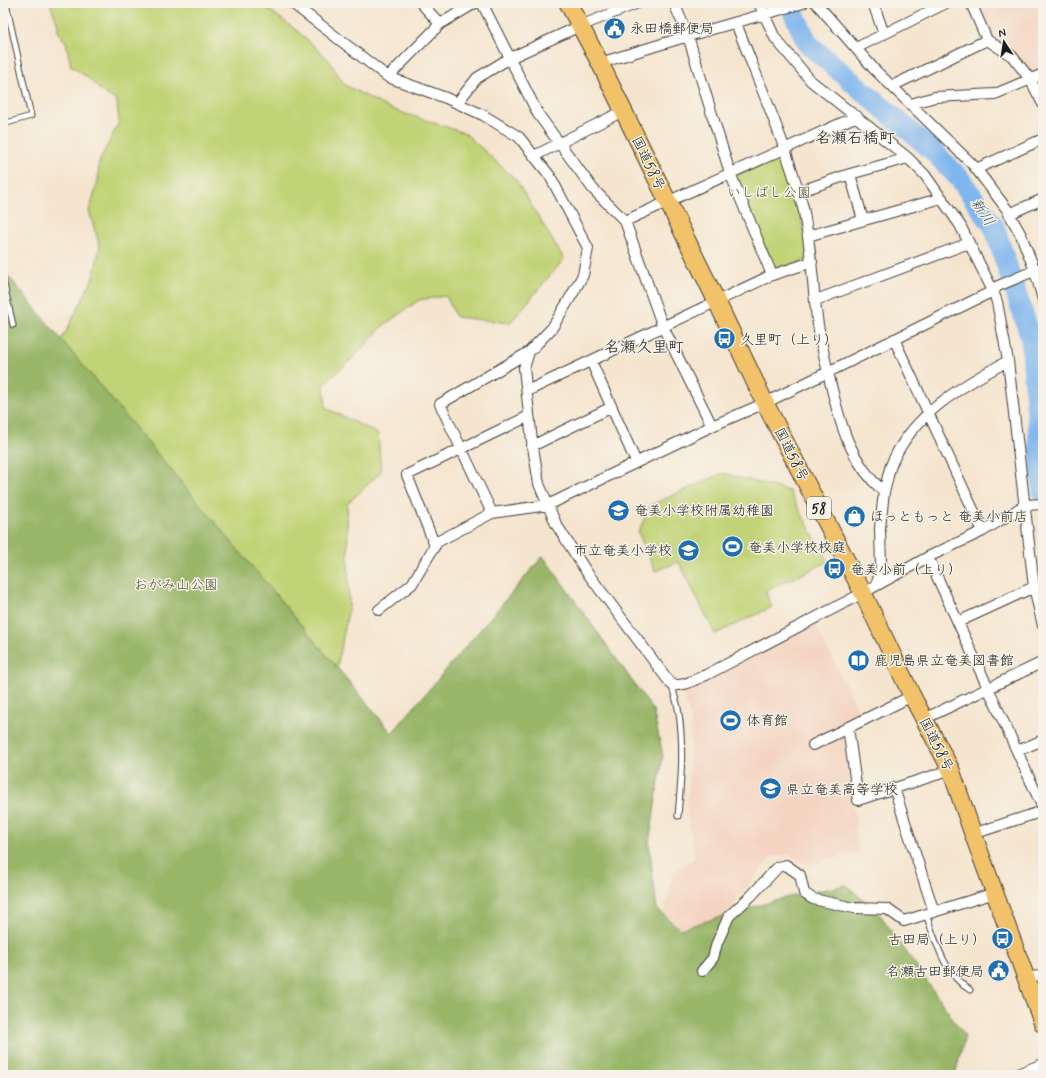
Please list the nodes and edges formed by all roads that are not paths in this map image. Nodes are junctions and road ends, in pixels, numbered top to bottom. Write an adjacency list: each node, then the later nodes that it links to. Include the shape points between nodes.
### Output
1 (6, 3): 34 (lane, via 31,116)
2 (292, 3): 26 (street)
3 (421, 3): 17 (street)
4 (475, 3): 17 (street)
5 (482, 3): 23 (street)
6 (568, 3): 18 (highway, 国道58号 / 58)
7 (638, 3): 18 (street)
8 (674, 3): 20 (street)
9 (759, 3): 15 (street)
10 (803, 3): 15 (street)
11 (816, 3): 22 (street)
12 (872, 3): 19 (street)
13 (946, 3): 19 (street)
14 (971, 3): 21 (street)
15 (767, 13): 16 (street); 33 (street, via 775,38 811,81)
16 (736, 23): 20 (street); 37 (street)
17 (440, 24): 26 (street)
18 (580, 26): 23 (street); 24 (highway, 国道58号 / 58)
19 (884, 34): 22 (street)
20 (688, 36): 24 (street); 41 (street)
21 (987, 40): 27 (street, via 1012,56); 28 (street)
22 (856, 48): 28 (street)
23 (510, 58): 29 (street, via 477,78); 36 (street, via 538,114)
24 (600, 64): 32 (highway, 国道58号 / 58)
25 (1043, 74): 27 (street)
26 (388, 77): 29 (street)
27 (1030, 79): 30 (street, via 994,94 935,97); 31 (street)
28 (892, 86): 30 (street)
29 (457, 103): 38 (street, via 519,136)
30 (911, 104): 40 (street)
31 (1043, 104)
32 (623, 111): 36 (street); 46 (highway, 国道58号 / 58)
33 (857, 116): 37 (street); 39 (street)
34 (3, 124)
35 (1043, 139): 40 (street)
36 (560, 144): 38 (street); 49 (street, via 593,189)
37 (785, 149): 41 (street); 43 (street)
38 (534, 156): 63 (street, via 550,176 588,248 583,275 573,293 552,328)
39 (908, 158): 42 (street); 44 (street)
40 (976, 169): 47 (street)
41 (730, 174): 46 (street); 54 (street)
42 (850, 174): 43 (street); 48 (street)
43 (798, 192): 50 (street)
44 (942, 198): 48 (street); 51 (street)
45 (1043, 199): 47 (street)
46 (668, 202): 49 (street); 59 (highway, 国道58号 / 58)
47 (1009, 214): 53 (street)
48 (863, 220): 50 (street)
49 (625, 221): 61 (street)
50 (808, 236): 52 (street)
51 (969, 243): 56 (street); 57 (street)
52 (812, 262): 54 (street); 57 (street)
53 (1036, 271): 56 (street); 58 (street)
54 (772, 275): 59 (street)
55 (3, 280): 60 (lane)
56 (995, 288): 62 (street); 65 (street)
57 (816, 300): 66 (street, via 817,319)
58 (1043, 300)
59 (717, 302): 61 (street); 68 (highway, 国道58号 / 58)
60 (13, 325)
61 (663, 327): 64 (street); 72 (street)
62 (894, 339): 66 (street); 70 (street)
63 (529, 352): 67 (street, via 524,368); 74 (street, via 440,404)
64 (591, 361): 67 (street); 69 (street)
65 (1008, 361): 70 (street, via 955,392); 79 (street)
66 (828, 371): 68 (street); 76 (street, via 850,449 873,482)
67 (527, 391): 71 (street)
68 (765, 403): 72 (street); 85 (highway, 国道58号 / 58)
69 (612, 408): 73 (street); 75 (street)
70 (928, 413): 76 (street, via 908,434 892,463); 81 (street)
71 (529, 416): 73 (street); 74 (street)
72 (712, 426): 75 (street)
73 (532, 446): 77 (street, via 539,484)
74 (461, 450): 80 (street); 82 (street, via 407,475)
75 (636, 462): 77 (street)
76 (884, 492): 85 (street, via 880,528 881,568)
77 (548, 504): 80 (street); 90 (street, via 556,524 586,570)
78 (1043, 504): 79 (street)
79 (1025, 505): 81 (street); 84 (street)
80 (492, 513): 82 (street, via 437,542)
81 (983, 531): 83 (street)
82 (435, 546): 86 (street, via 412,584)
83 (928, 557): 85 (street); 87 (street)
84 (1034, 587): 87 (street); 88 (street)
85 (870, 590): 90 (street, via 706,675 683,685); 92 (highway, 国道58号 / 58)
86 (379, 610)
87 (958, 622): 91 (street)
88 (1043, 626)
89 (1043, 662): 91 (street)
90 (671, 684): 101 (lane, via 679,714 681,746)
91 (988, 688): 93 (street); 97 (street)
92 (912, 696): 93 (highway, 国道58号 / 58); 94 (street)
93 (924, 719): 98 (highway, 国道58号 / 58)
94 (848, 727): 96 (street); 99 (street, via 858,800)
95 (1043, 740): 97 (street)
96 (813, 745)
97 (1017, 752): 100 (street)
98 (951, 770): 99 (street); 102 (highway, 国道58号 / 58)
99 (894, 788): 104 (street)
100 (1043, 810): 102 (street)
101 (678, 816)
102 (973, 834): 103 (highway, 国道58号 / 58)
103 (995, 893): 104 (street); 107 (highway, 国道58号 / 58)
104 (930, 913): 105 (street, via 904,921 887,909 854,908 813,899 804,893 800,875 786,865 778,867 729,916 713,958); 108 (lane, via 939,952 952,974)
105 (702, 971)
106 (1043, 976): 107 (street)
107 (1026, 977): 109 (highway, 国道58号 / 58)
108 (970, 990)
109 (1043, 1024)
110 (1043, 1064): 111 (street)
111 (1015, 1075)

